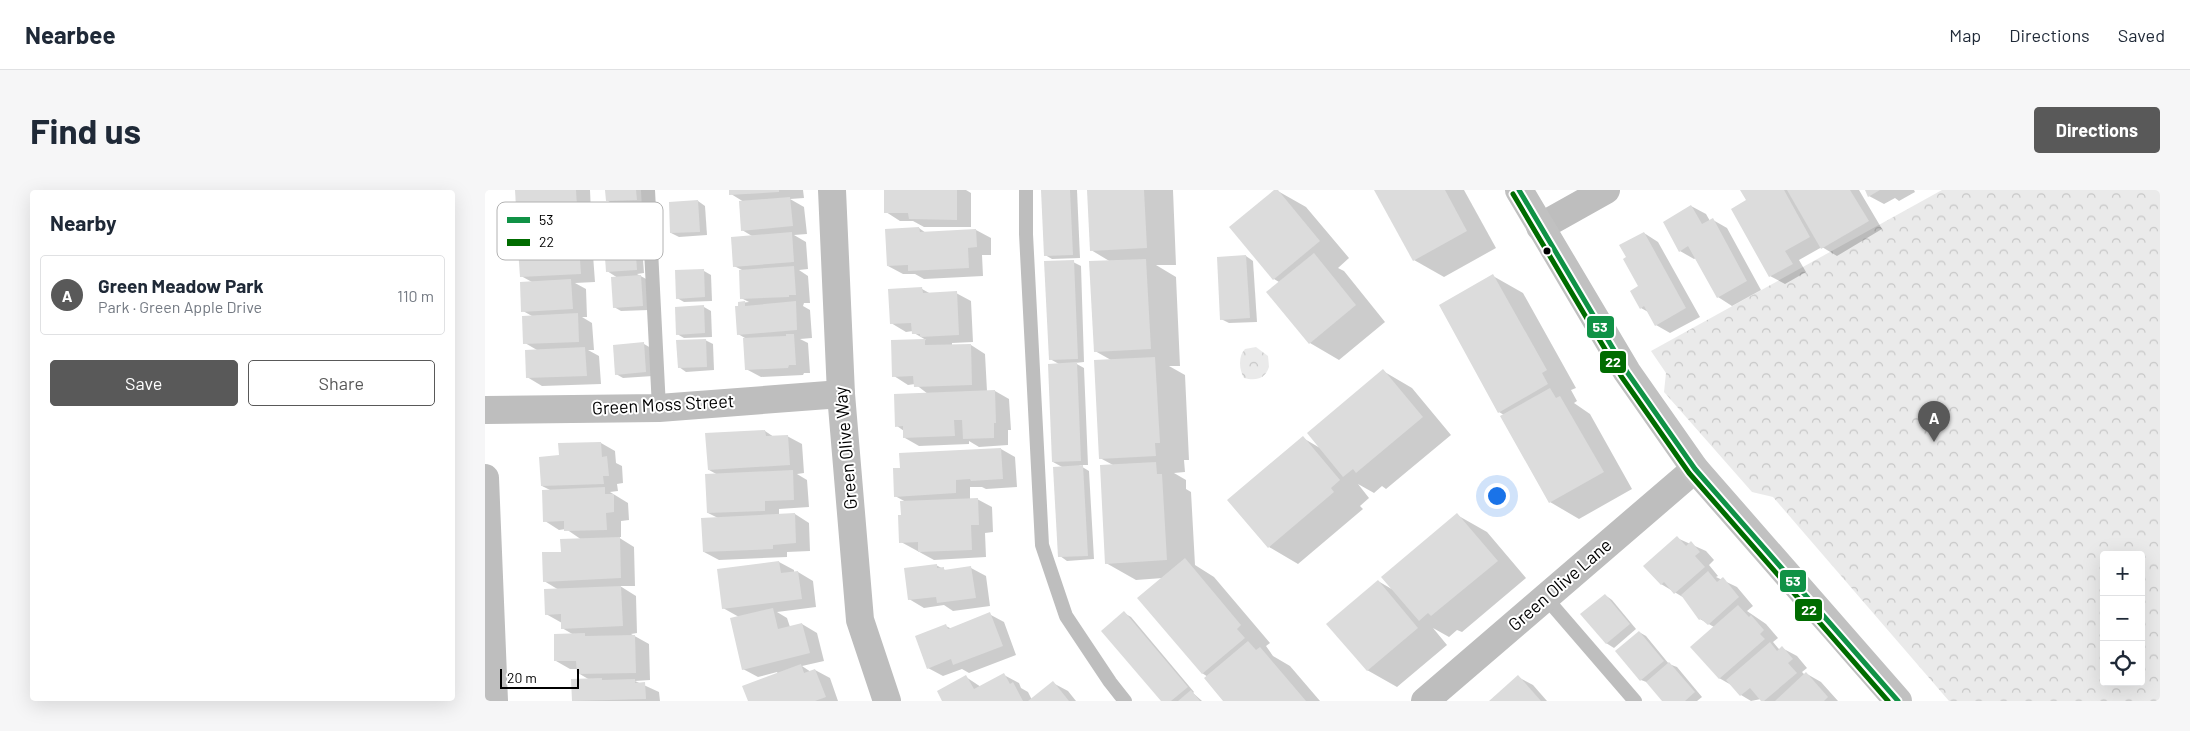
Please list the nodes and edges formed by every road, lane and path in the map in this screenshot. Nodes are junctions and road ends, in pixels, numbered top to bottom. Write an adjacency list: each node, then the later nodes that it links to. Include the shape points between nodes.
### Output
1 (832, 190): 7 (street, Green Olive Way)
2 (1026, 190): 15 (lane, via 1025,234 1042,545 1066,616)
3 (1519, 190): 5 (street)
4 (1605, 190): 5 (street)
5 (1540, 226): 10 (street, via 1627,372)
6 (652, 260): 8 (lane)
7 (841, 394): 8 (street, Green Moss Street); 14 (street, Green Olive Way, via 860,620)
8 (659, 408): 9 (street, Green Moss Street)
9 (485, 410)
10 (1695, 469): 12 (street, Green Olive Lane); 18 (street)
11 (485, 478): 13 (street)
12 (1546, 598): 16 (street, Green Olive Lane); 17 (lane)
13 (494, 701)
14 (887, 701)
15 (1125, 701)
16 (1425, 701)
17 (1635, 701)
18 (1898, 701)

